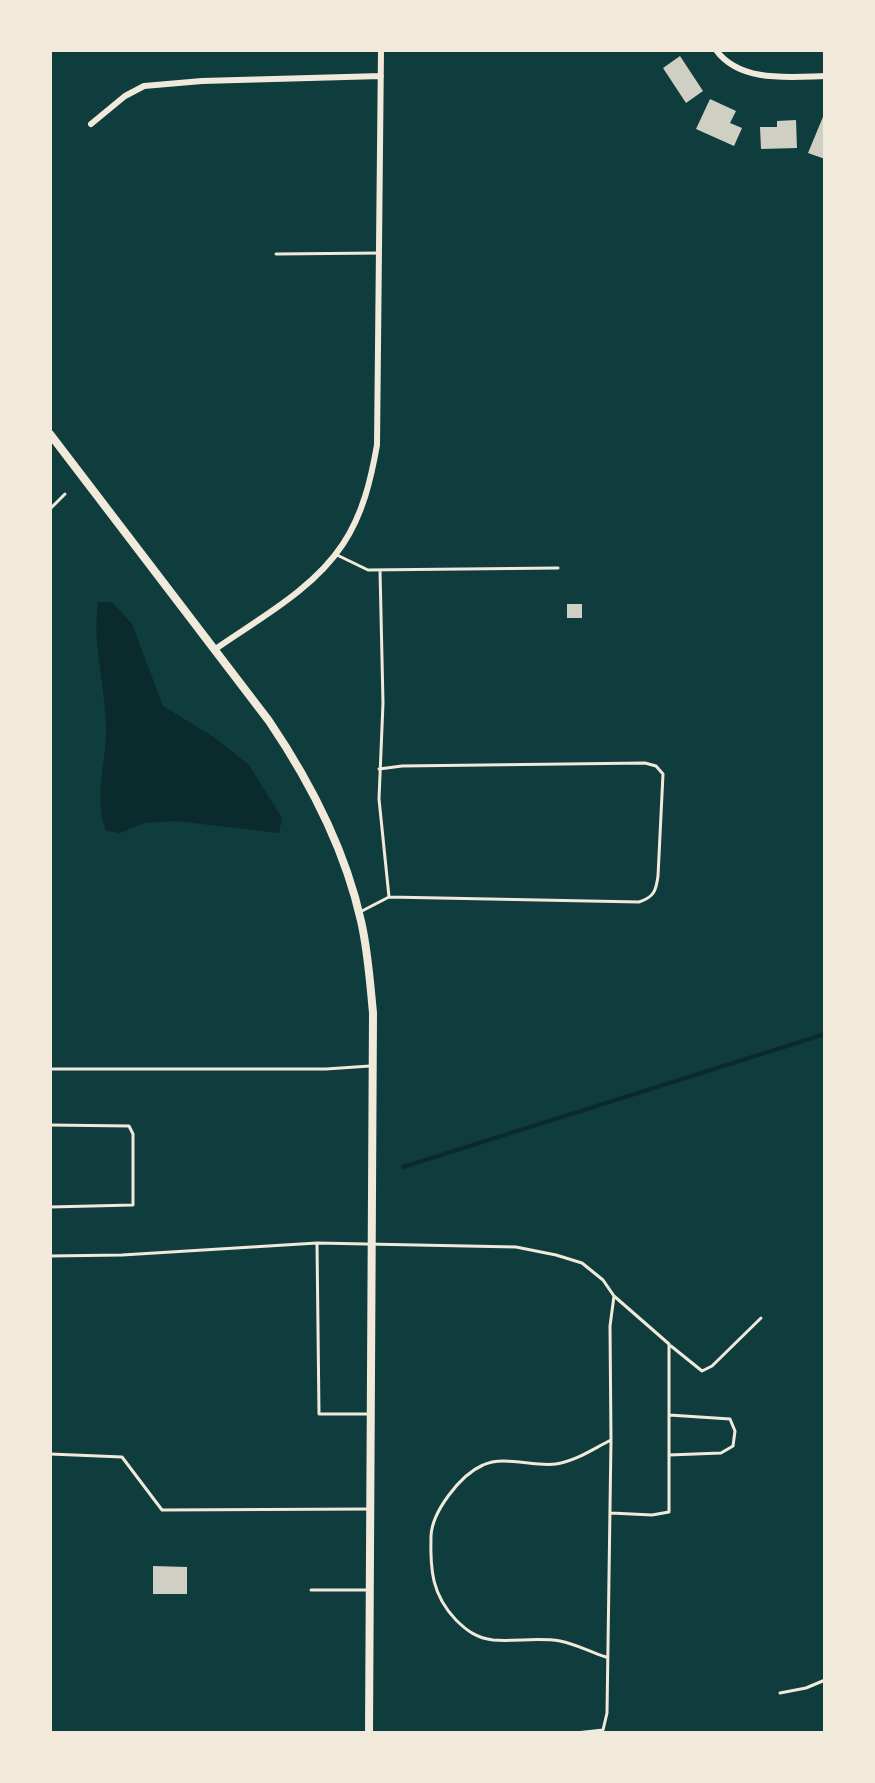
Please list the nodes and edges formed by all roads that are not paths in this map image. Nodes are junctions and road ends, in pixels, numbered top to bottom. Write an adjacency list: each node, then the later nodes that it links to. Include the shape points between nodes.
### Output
1 (381, 50): 3 (street)
2 (716, 50): 4 (street, via 725,62 757,75)
3 (381, 76): 5 (street, via 144,86); 6 (street)
4 (825, 76)
5 (91, 124)
6 (380, 253): 7 (lane); 9 (street, via 377,445 360,511)
7 (276, 254)
8 (50, 434): 12 (street)
9 (335, 554): 11 (lane, via 368,570); 12 (street, via 290,597)
10 (558, 568): 11 (lane)
11 (380, 570): 13 (lane)
12 (214, 650): 15 (street, via 310,786 336,842)
13 (379, 769): 14 (lane); 14 (lane, via 645,763 663,774 658,876 649,899)
14 (389, 897): 15 (lane)
15 (359, 913): 16 (street, via 373,1013)
16 (374, 1066): 17 (lane); 21 (street)
17 (50, 1069)
18 (50, 1125): 19 (lane, via 129,1126 133,1205)
19 (50, 1207)
20 (317, 1243): 21 (lane); 22 (lane); 26 (lane, via 319,1414)
21 (371, 1246): 23 (lane, via 516,1247 556,1255 582,1263); 26 (street)
22 (50, 1256)
23 (614, 1296): 25 (lane); 28 (lane)
24 (761, 1318): 25 (lane, via 702,1371)
25 (669, 1344): 27 (lane)
26 (370, 1414): 31 (street)
27 (668, 1415): 30 (lane); 30 (lane, via 730,1419 735,1431 733,1446 721,1453)
28 (611, 1440): 32 (lane); 35 (lane, via 554,1464 493,1462 477,1468 436,1515 430,1562 436,1594 469,1633 489,1640 559,1641)
29 (50, 1454): 31 (lane, via 122,1457 162,1510)
30 (669, 1455): 32 (lane, via 669,1512)
31 (370, 1509): 34 (street)
32 (611, 1513): 35 (lane)
33 (311, 1590): 34 (lane)
34 (370, 1590): 38 (street)
35 (607, 1658): 39 (lane, via 603,1730)
36 (825, 1680): 37 (lane)
37 (780, 1693)
38 (369, 1733)
39 (576, 1733)

